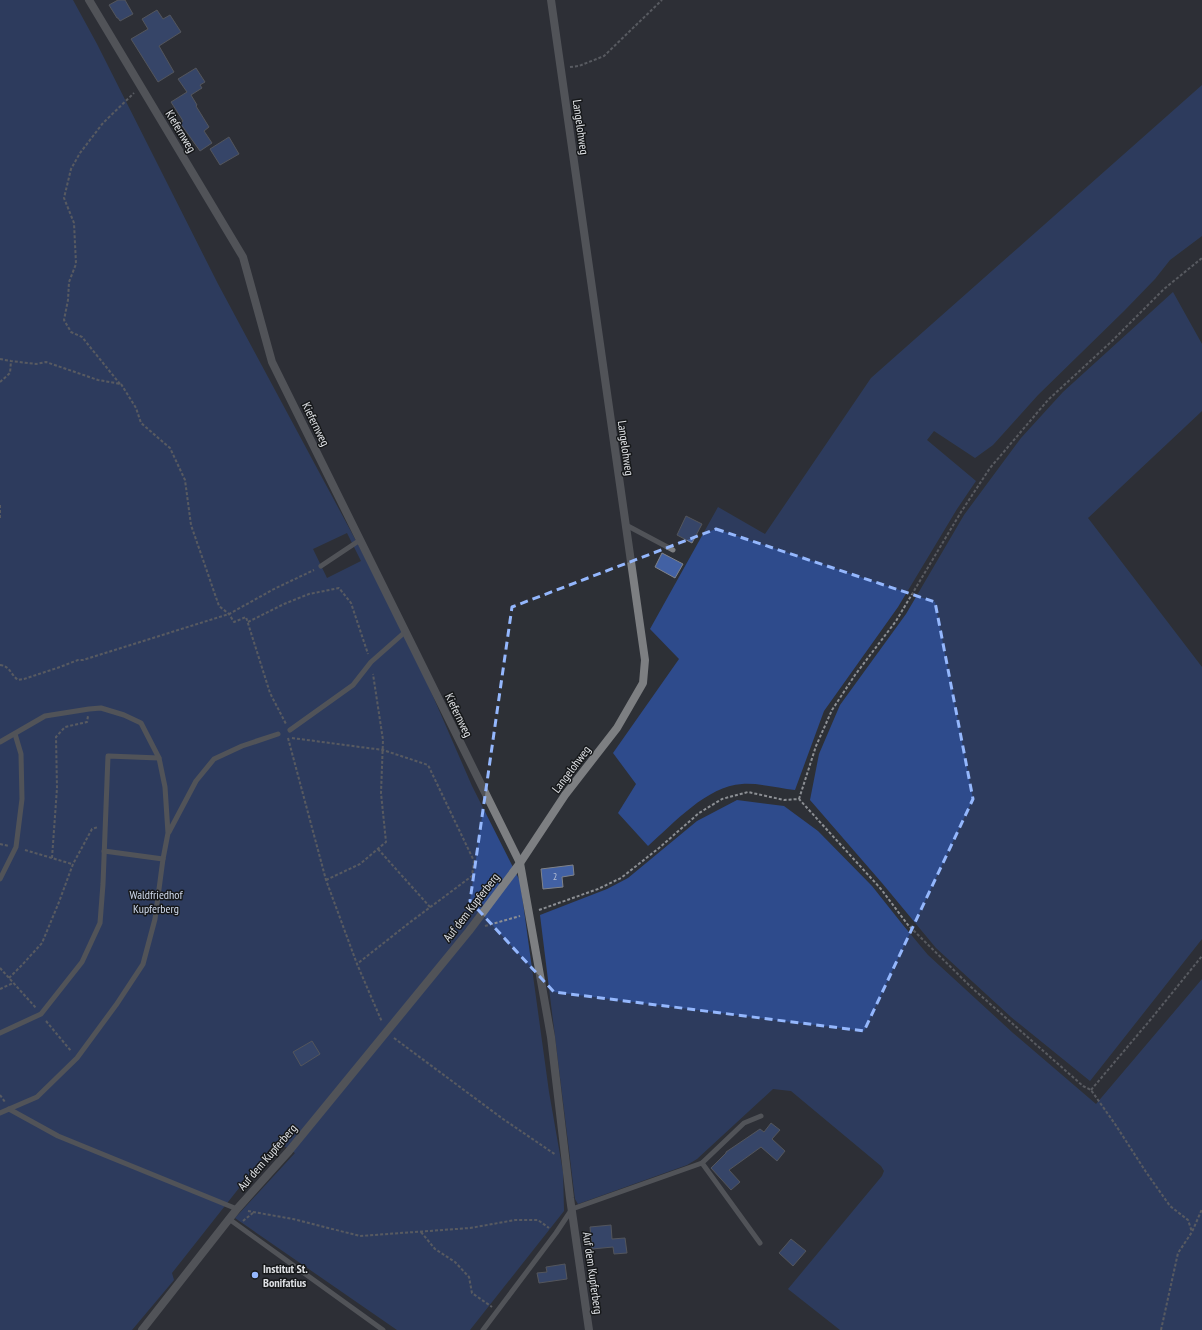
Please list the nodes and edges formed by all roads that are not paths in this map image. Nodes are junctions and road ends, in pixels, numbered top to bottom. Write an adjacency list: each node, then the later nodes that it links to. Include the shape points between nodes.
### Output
1 (89, 0): 4 (street, Kiefernweg, via 243,257 272,362)
2 (551, 0): 3 (street, Langelohweg)
3 (625, 525): 5 (lane); 16 (street, Langelohweg, via 645,660 643,683 617,728 565,795)
4 (360, 540): 6 (lane); 7 (street, Kiefernweg)
5 (673, 550)
6 (321, 566)
7 (405, 632): 8 (lane, via 371,662 353,685); 16 (street, Kiefernweg)
8 (290, 730)
9 (15, 734): 11 (lane); 12 (lane, via 45,716 101,708 141,723); 17 (lane, via 21,754 22,799 16,847)
10 (278, 734): 13 (lane, via 214,759 196,781)
11 (0, 742)
12 (159, 758): 13 (lane, via 165,788); 14 (lane, via 108,756)
13 (168, 833): 15 (lane)
14 (104, 851): 15 (lane); 18 (lane, via 100,923 82,962 41,1014)
15 (162, 859): 19 (lane, via 155,919 143,964 116,1006 77,1058 37,1096)
16 (520, 863): 23 (street, Auf dem Kupferberg, via 469,931 289,1151); 24 (street, Auf dem Kupferberg, via 551,1038)
17 (0, 879)
18 (0, 1033)
19 (9, 1109): 20 (lane); 23 (lane, via 58,1136)
20 (0, 1113)
21 (761, 1116): 22 (lane, via 744,1123)
22 (702, 1163): 24 (lane); 26 (lane)
23 (237, 1209): 25 (street, Auf dem Kupferberg)
24 (572, 1209): 29 (lane); 30 (street, Auf dem Kupferberg)
25 (229, 1219): 27 (street, Auf dem Kupferberg); 28 (lane)
26 (760, 1243)
27 (142, 1330)
28 (383, 1330)
29 (483, 1330)
30 (590, 1330)

